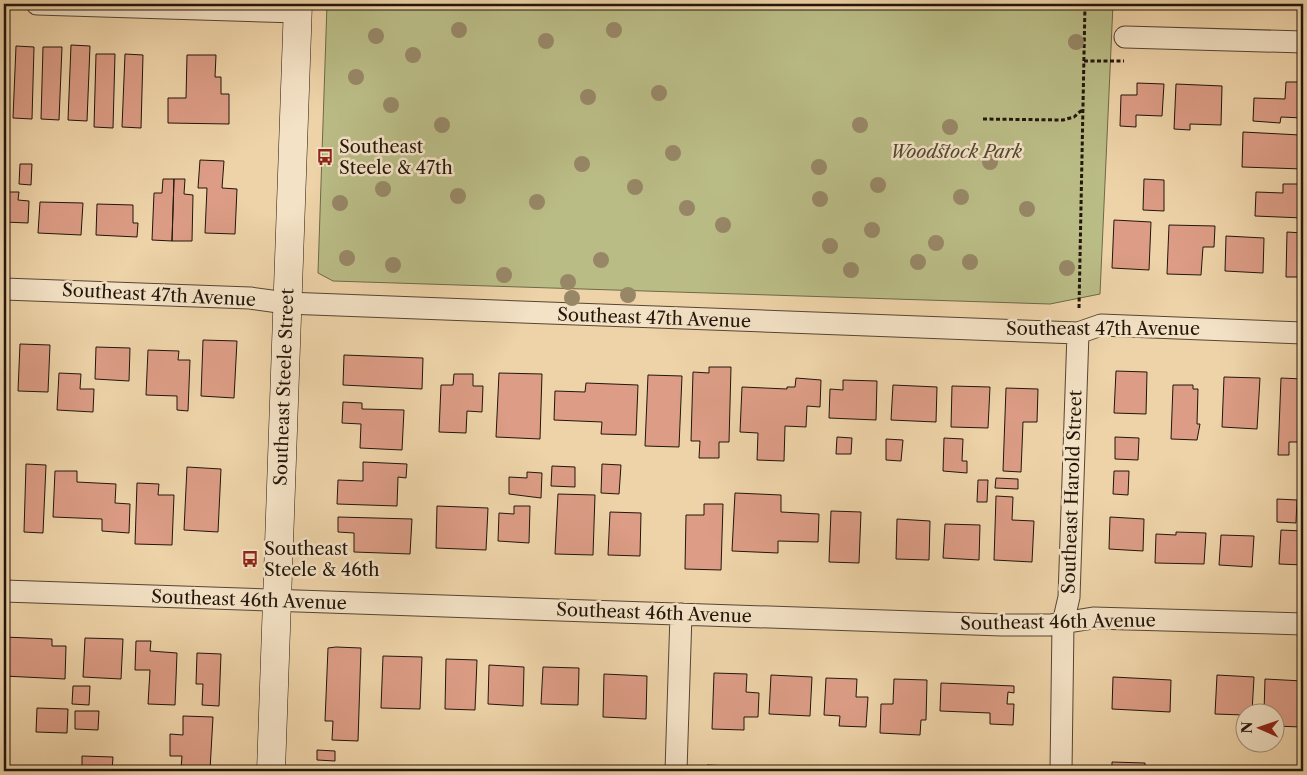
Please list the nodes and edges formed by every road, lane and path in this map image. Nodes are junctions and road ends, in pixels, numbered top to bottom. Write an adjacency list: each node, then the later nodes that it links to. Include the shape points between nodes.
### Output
1 (37, 4): 3 (street)
2 (1086, 4): 6 (path)
3 (298, 8): 9 (street, Southeast Steele Street)
4 (1125, 37): 5 (street)
5 (1303, 42)
6 (1083, 109): 7 (path, via 1074,117 1063,120); 10 (path)
7 (983, 119)
8 (4, 289): 9 (street, Southeast 47th Avenue, via 250,298)
9 (286, 303): 11 (street, Southeast 47th Avenue); 14 (street, Southeast Steele Street)
10 (1079, 311)
11 (1078, 333): 12 (street, Southeast 47th Avenue, via 1101,326); 16 (street, Southeast Harold Street, via 1069,597)
12 (1303, 333)
13 (4, 591): 14 (street, Southeast 46th Avenue)
14 (276, 601): 15 (street, Southeast 46th Avenue); 18 (street, Southeast Steele Street)
15 (681, 614): 16 (street, Southeast 46th Avenue, via 1002,625); 19 (street)
16 (1063, 623): 17 (street, Southeast 46th Avenue, via 1093,618); 20 (street, Southeast Harold Street)
17 (1303, 624)
18 (271, 771)
19 (676, 771)
20 (1061, 771)

